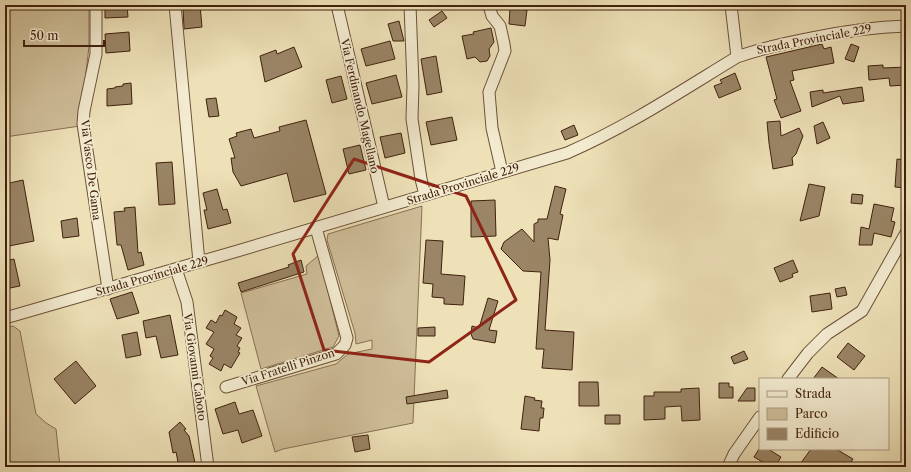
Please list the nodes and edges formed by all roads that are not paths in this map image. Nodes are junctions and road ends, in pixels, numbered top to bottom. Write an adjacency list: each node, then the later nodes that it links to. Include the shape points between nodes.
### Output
1 (96, 5): 16 (street, Via Vasco De Gama, via 96,54 83,124)
2 (175, 5): 14 (street)
3 (337, 5): 11 (street, Via Ferdinando Magellano)
4 (410, 5): 10 (street, via 412,119)
5 (489, 5): 9 (street, via 492,16 500,26 505,51 489,92 492,128)
6 (731, 5): 8 (street)
7 (906, 26): 8 (street, Strada Provinciale 229, via 857,29 774,45)
8 (737, 57): 9 (street, Strada Provinciale 229, via 593,142)
9 (502, 172): 10 (street, Strada Provinciale 229)
10 (425, 195): 11 (street, Strada Provinciale 229)
11 (384, 207): 12 (street, Strada Provinciale 229)
12 (316, 228): 14 (street, Strada Provinciale 229); 19 (street, Via Fratelli Pinzon, via 347,338 345,345 336,354)
13 (906, 233): 18 (street, via 862,311 827,334)
14 (199, 262): 15 (street, Strada Provinciale 229)
15 (176, 269): 16 (street, Strada Provinciale 229); 21 (street, Via Giovanni Caboto, via 187,302)
16 (108, 289): 17 (street, Strada Provinciale 229)
17 (5, 318)
18 (789, 378)
19 (226, 387)
20 (759, 418): 22 (street)
21 (208, 467)
22 (728, 467)

